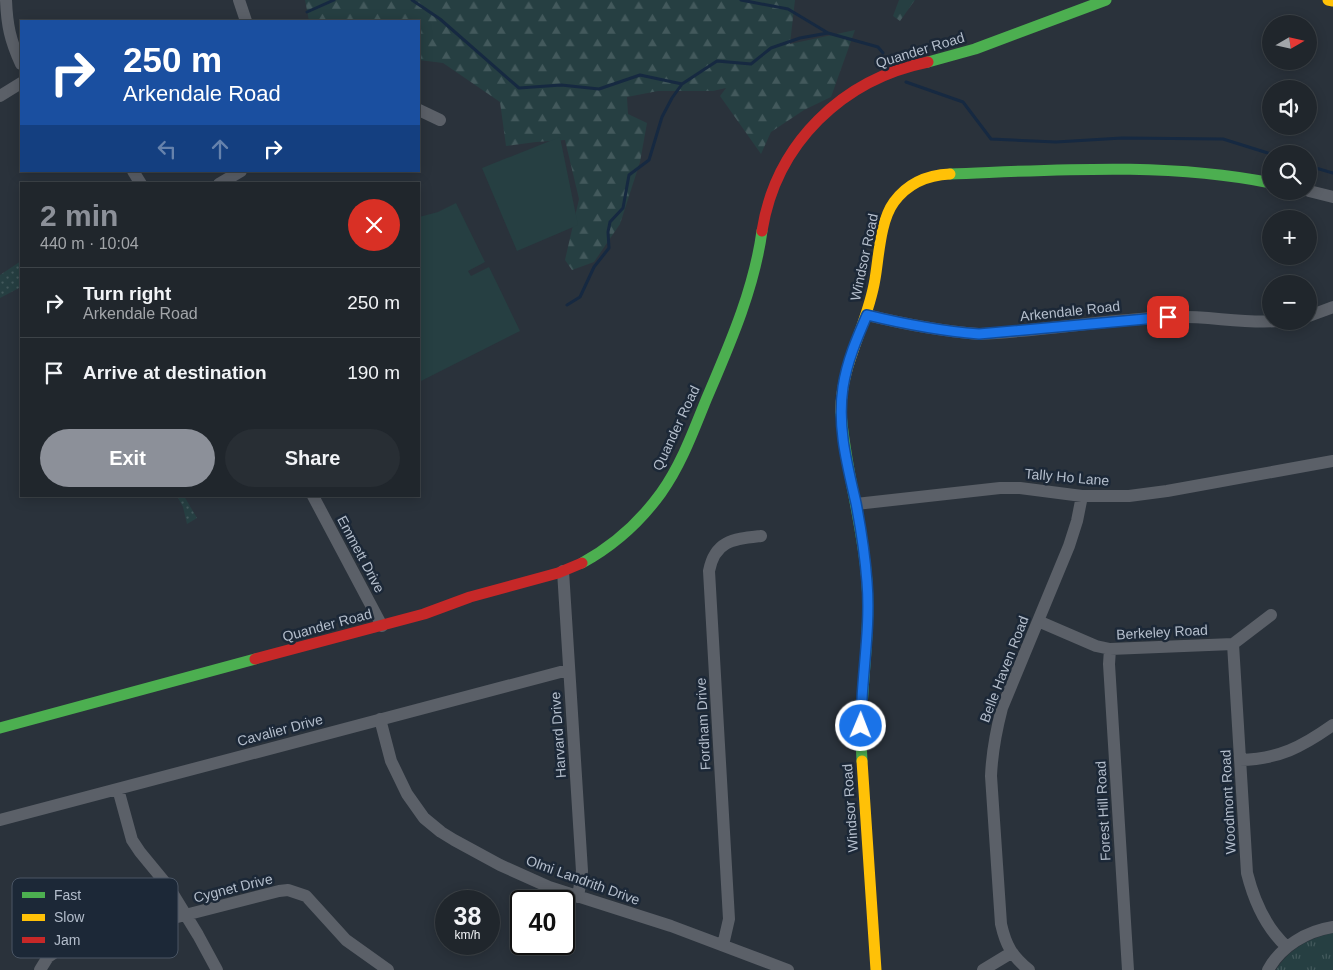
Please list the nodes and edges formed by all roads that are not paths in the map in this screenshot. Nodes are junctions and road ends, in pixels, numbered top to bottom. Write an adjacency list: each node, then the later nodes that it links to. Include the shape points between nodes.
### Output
1 (6, 0): 7 (street, via 8,30)
2 (239, 0): 6 (street)
3 (1106, 0): 26 (street, Quander Road, via 955,56 882,76 836,104 812,126 795,147 771,194 760,251 741,313 678,465 651,506 633,525 582,564)
4 (1328, 0): 5 (street)
5 (1333, 1)
6 (246, 20)
7 (20, 62)
8 (20, 84): 9 (street)
9 (0, 96)
10 (420, 110): 11 (street)
11 (440, 120)
12 (239, 172): 14 (street)
13 (1262, 181): 19 (street, Windsor Road, via 1193,170 1128,168 983,172 923,178 903,190 889,208)
14 (222, 182)
15 (1317, 193): 16 (street)
16 (1333, 198)
17 (1333, 307): 18 (street)
18 (1317, 313)
19 (867, 315): 20 (street, Arkendale Road, via 910,326 979,334 1168,317 1202,316); 24 (street, Windsor Road, via 849,360 841,409 843,443)
20 (1262, 322)
21 (1333, 461): 22 (street, Tally Ho Lane, via 1167,491 1129,496)
22 (1082, 496): 24 (street, Tally Ho Lane, via 1000,488); 28 (street, Belle Haven Road, via 1069,546)
23 (314, 497): 29 (street, Emmett Drive)
24 (856, 504): 53 (street, Windsor Road, via 867,582 861,745)
25 (761, 536): 45 (street, Fordham Drive, via 725,543 714,554 709,571 729,918)
26 (563, 571): 29 (street, Quander Road); 32 (street, Harvard Drive)
27 (1271, 615): 30 (street)
28 (1038, 621): 31 (street, Berkeley Road); 47 (street, Belle Haven Road, via 1002,708 992,758 1001,924)
29 (382, 626): 35 (street, Quander Road)
30 (1233, 644): 31 (street, Berkeley Road); 36 (street, Woodmont Road)
31 (1110, 649): 56 (street, Forest Hill Road)
32 (568, 670): 33 (street, Cavalier Drive); 40 (street, Harvard Drive, via 582,871)
33 (380, 719): 37 (street, Cavalier Drive); 40 (street, Olmi Landrith Drive, via 399,780 432,825 500,865)
34 (1333, 725): 36 (street, via 1286,754)
35 (0, 728)
36 (1240, 760): 46 (street, Woodmont Road, via 1246,860 1252,894 1264,920)
37 (118, 789): 38 (street, Cavalier Drive); 39 (street, via 132,840)
38 (0, 820)
39 (161, 878)
40 (578, 897): 45 (street, Olmi Landrith Drive)
41 (178, 902): 42 (street)
42 (186, 915): 43 (street, Cygnet Drive); 50 (street); 51 (street, Cygnet Drive, via 279,891 297,892 311,901 346,940)
43 (178, 917)
44 (1333, 927): 46 (street, via 1307,934)
45 (723, 945): 52 (street, Olmi Landrith Drive)
46 (1287, 947): 57 (street)
47 (1011, 953): 54 (street); 55 (street, Belle Haven Road)
48 (47, 958): 49 (street, Cygnet Drive)
49 (40, 970)
50 (217, 970)
51 (388, 970)
52 (788, 970)
53 (876, 970)
54 (983, 970)
55 (1028, 970)
56 (1128, 970)
57 (1268, 970)

